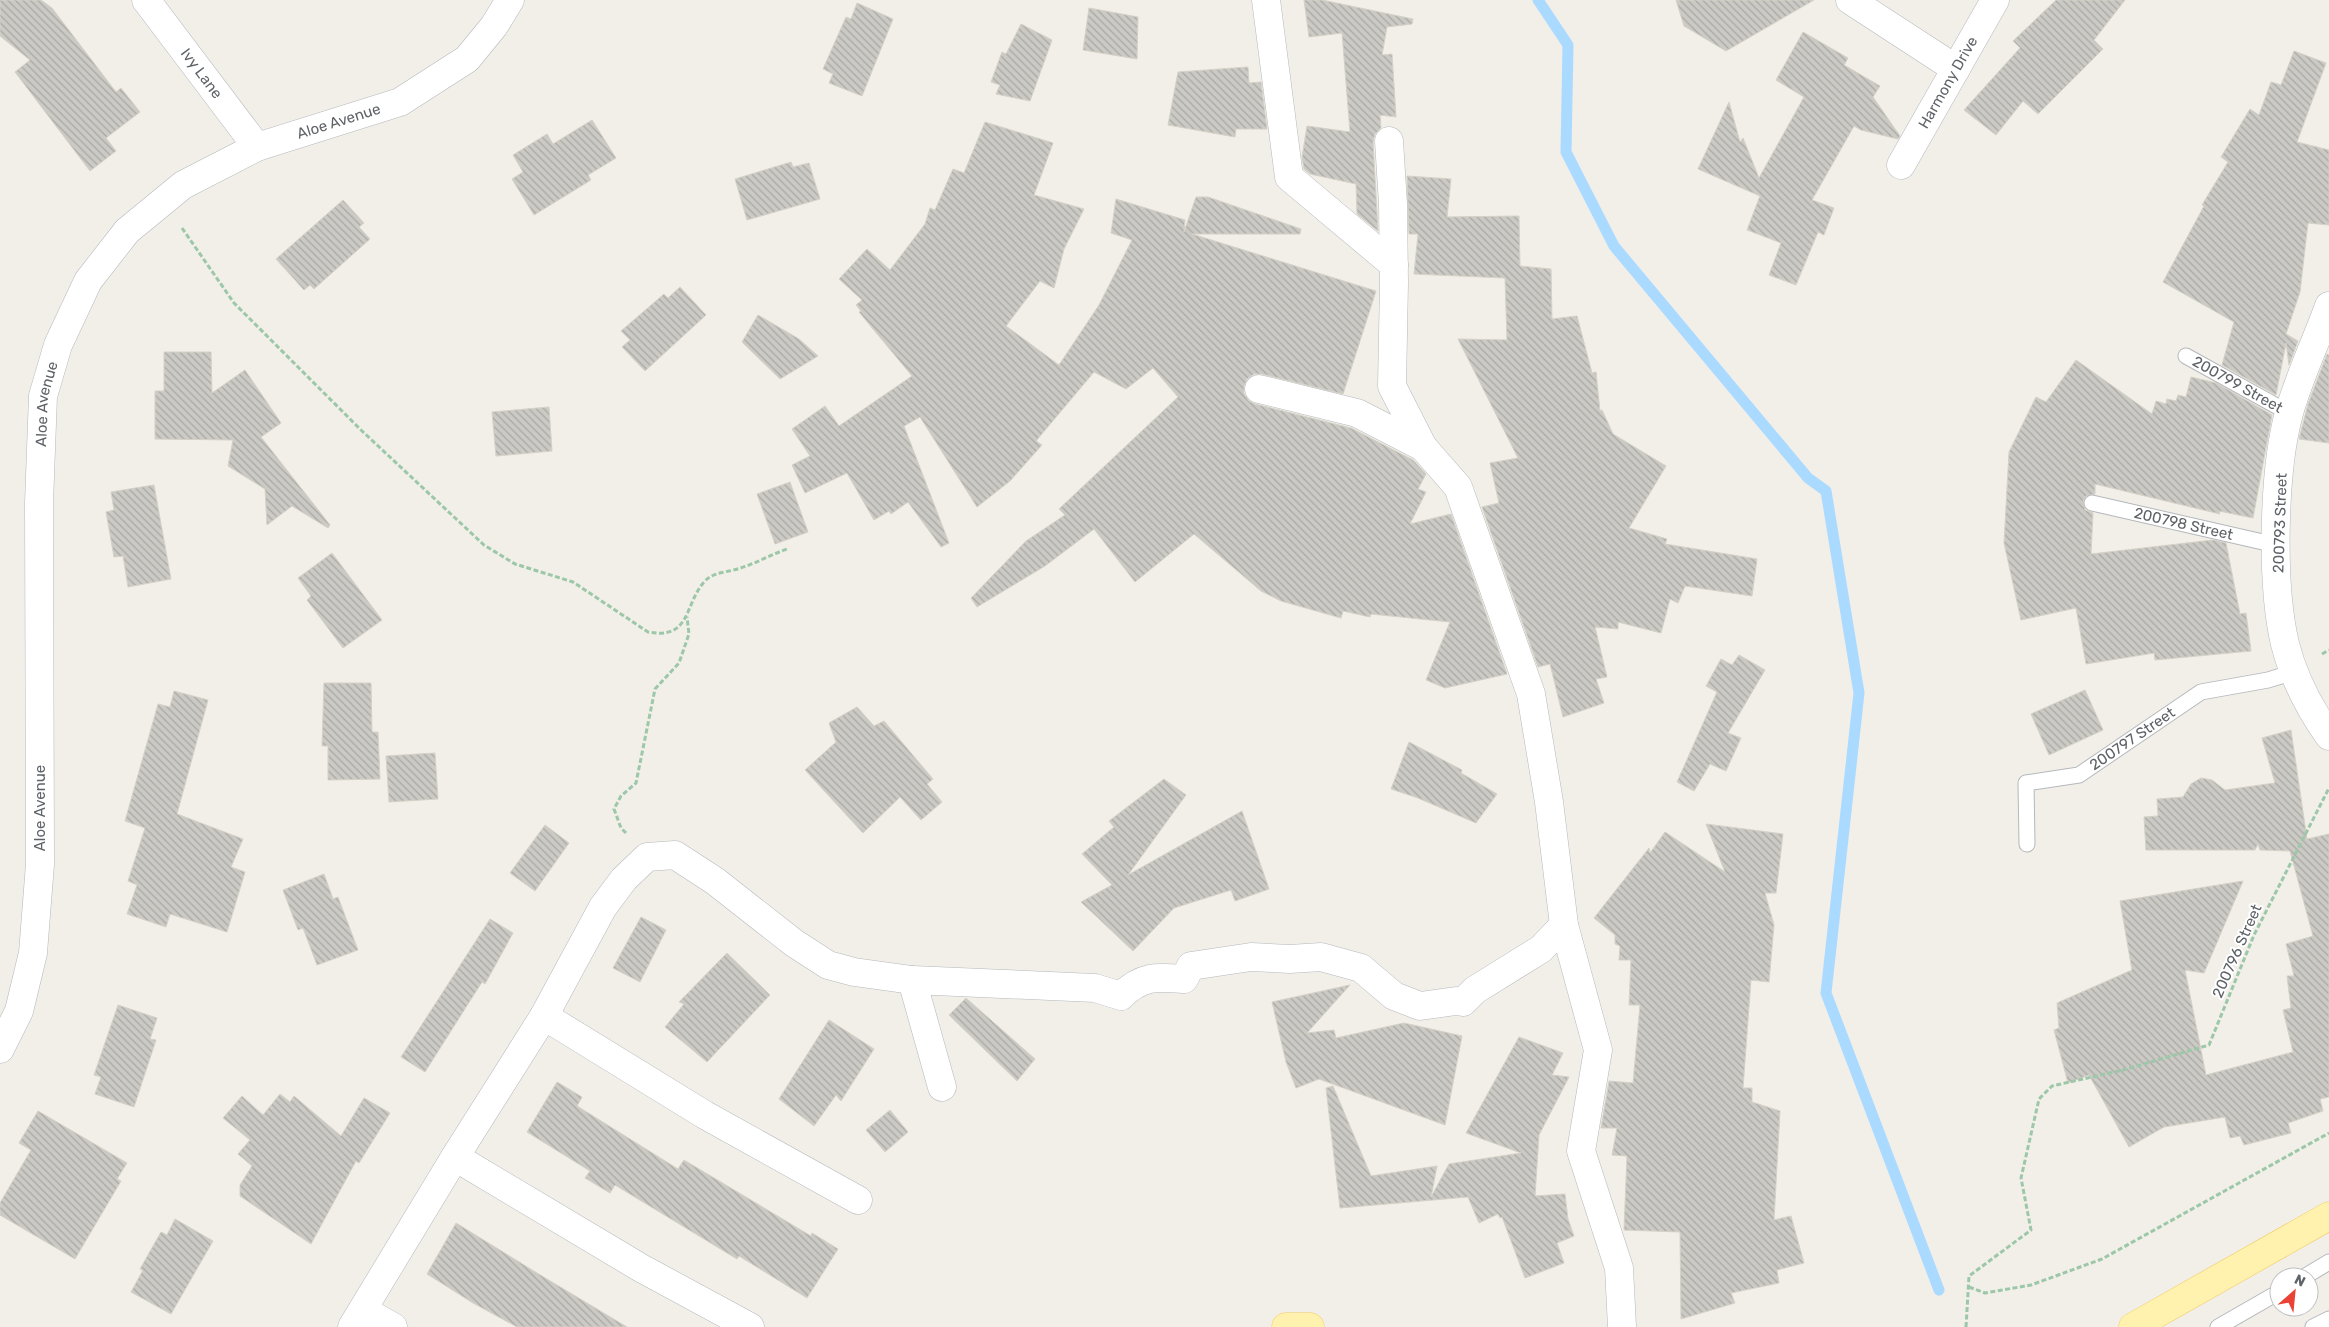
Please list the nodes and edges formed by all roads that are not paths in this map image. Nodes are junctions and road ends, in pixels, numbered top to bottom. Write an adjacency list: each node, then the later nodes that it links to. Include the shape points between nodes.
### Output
1 (146, 0): 8 (street, Ivy Lane)
2 (510, 0): 8 (street, Aloe Avenue, via 467,59 400,102)
3 (1266, 0): 10 (street, via 1289,177)
4 (1850, 0): 6 (street)
5 (1995, 0): 6 (street, Harmony Drive)
6 (1956, 69): 9 (street, Harmony Drive)
7 (1389, 141): 10 (street)
8 (257, 147): 24 (street, Aloe Avenue, via 183,185 128,231 88,281 58,345 43,396 38,503 40,864 33,953 18,1011)
9 (1900, 165)
10 (1394, 265): 15 (street, via 1392,386)
11 (2329, 306): 14 (street, 200793 Street)
12 (2186, 356): 14 (lane, 200799 Street)
13 (1259, 389): 15 (street, via 1357,413)
14 (2289, 413): 17 (street, 200793 Street)
15 (1423, 446): 21 (street, via 1458,487 1531,694 1549,802)
16 (2092, 503): 17 (lane, 200798 Street)
17 (2276, 545): 18 (street, 200793 Street, via 2280,613)
18 (2294, 672): 19 (street, 200793 Street); 20 (lane, 200797 Street, via 2201,692 2079,774 2026,783)
19 (2329, 736)
20 (2027, 844)
21 (1564, 925): 22 (street, via 1541,949 1475,990 1463,1002 1420,1006 1394,996 1361,968 1321,957 1251,957 1191,966 1184,980 1153,977 1132,985 1121,996 1095,988); 36 (street, via 1598,1050 1582,1151 1619,1268)
22 (912, 980): 23 (street, via 876,977 828,965 675,855 647,857 624,879 603,907); 25 (street)
23 (544, 1016): 26 (street); 27 (street, via 705,1115)
24 (0, 1050)
25 (942, 1086)
26 (456, 1156): 30 (street); 33 (street, via 641,1268)
27 (858, 1200)
28 (2329, 1216): 37 (main road)
29 (2269, 1298): 38 (lane)
30 (358, 1318): 32 (street)
31 (2329, 1319): 39 (lane)
32 (393, 1327)
33 (750, 1327)
34 (1286, 1327): 35 (main road)
35 (1310, 1327)
36 (1622, 1327)
37 (2133, 1327)
38 (2218, 1327)
39 (2313, 1327)

